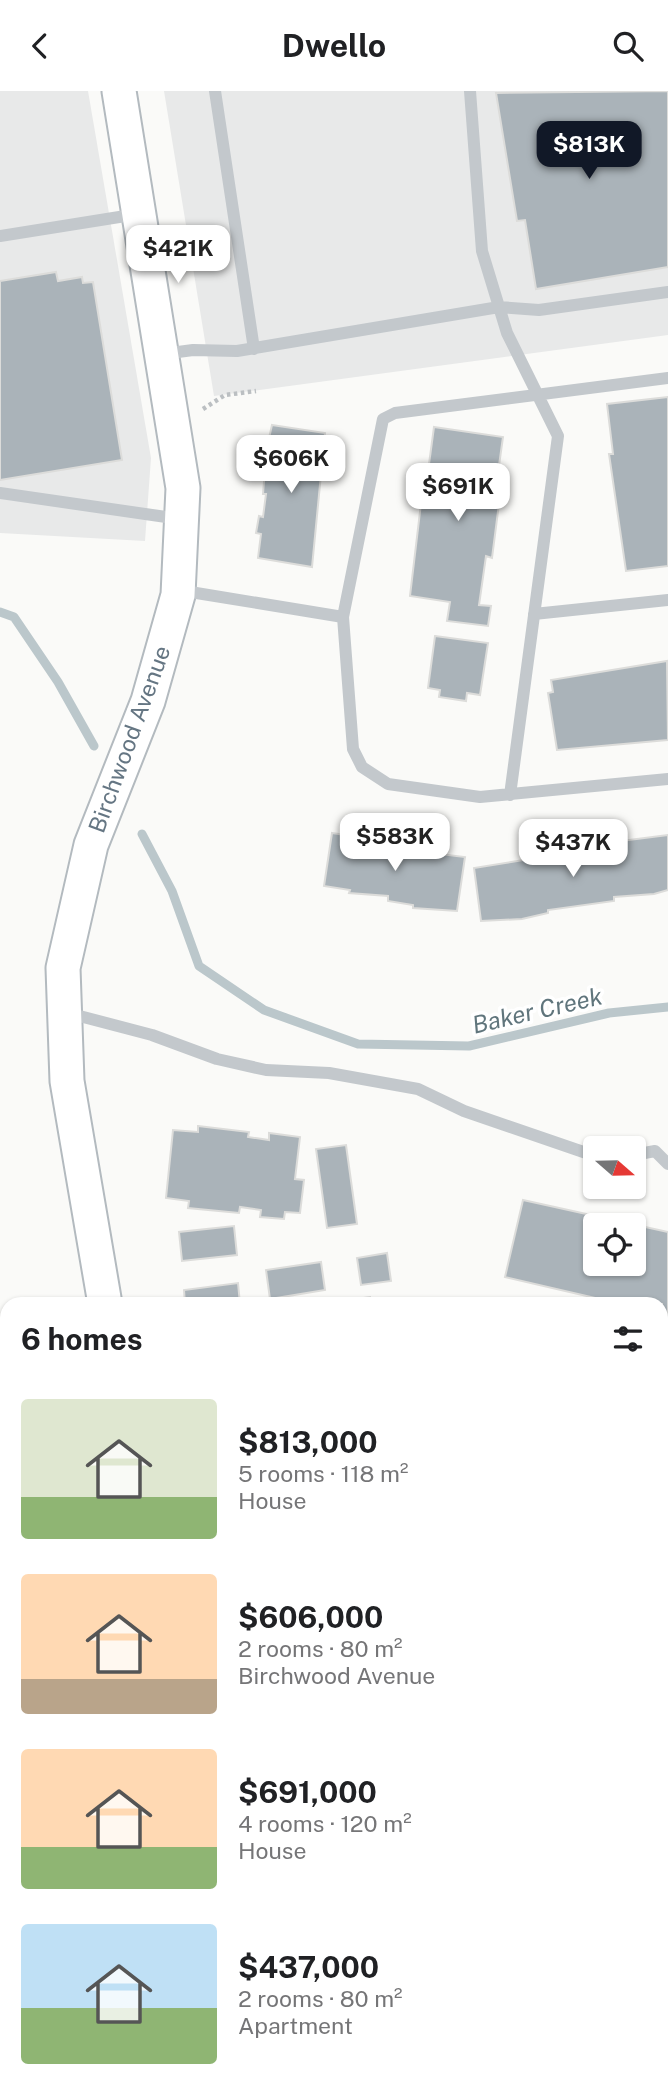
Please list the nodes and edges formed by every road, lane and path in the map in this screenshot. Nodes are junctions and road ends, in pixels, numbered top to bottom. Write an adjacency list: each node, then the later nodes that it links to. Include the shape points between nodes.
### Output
1 (118, 91): 4 (street, Birchwood Avenue)
2 (215, 91): 8 (lane)
3 (470, 91): 7 (lane, via 482,251)
4 (139, 214): 5 (lane); 9 (street, Birchwood Avenue)
5 (0, 236)
6 (668, 292): 7 (lane, via 538,310)
7 (499, 307): 8 (lane); 12 (lane)
8 (254, 349): 9 (lane)
9 (162, 354): 15 (street, Birchwood Avenue, via 183,488)
10 (668, 378): 12 (lane)
11 (256, 391): 13 (path, via 225,395)
12 (537, 394): 18 (lane, via 558,436); 19 (lane, via 395,413 383,419)
13 (203, 409)
14 (0, 492): 15 (lane)
15 (181, 520): 16 (street, Birchwood Avenue)
16 (178, 590): 19 (lane); 22 (street, Birchwood Avenue, via 148,701 90,845 63,968)
17 (668, 600): 18 (lane)
18 (534, 614): 21 (lane)
19 (343, 617): 21 (lane, via 353,749 362,767 388,784 480,797)
20 (668, 779): 21 (lane)
21 (510, 795)
22 (64, 1012): 23 (lane, via 266,1070 329,1073 418,1089 501,1125); 26 (street, Birchwood Avenue, via 67,1081)
23 (583, 1152)
24 (646, 1153): 25 (lane, via 654,1151)
25 (668, 1164)
26 (104, 1297)

